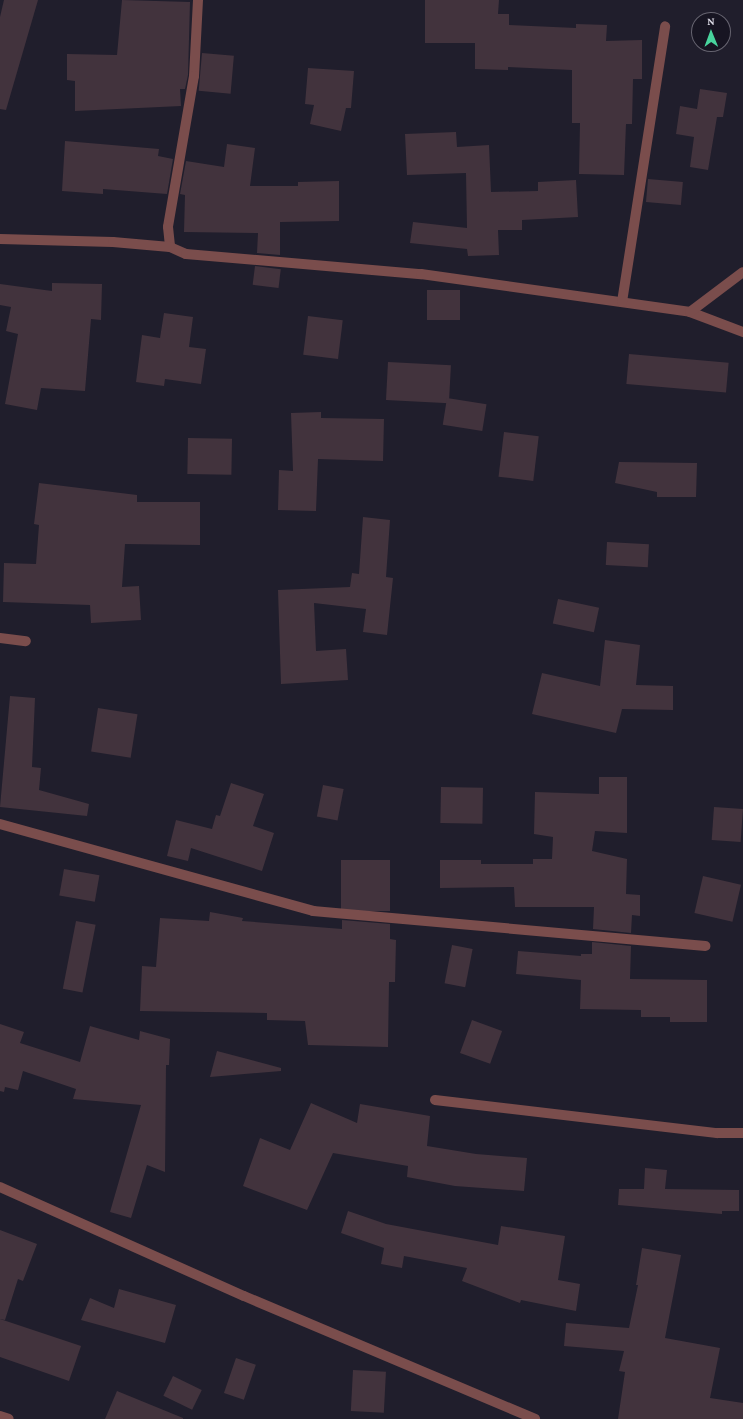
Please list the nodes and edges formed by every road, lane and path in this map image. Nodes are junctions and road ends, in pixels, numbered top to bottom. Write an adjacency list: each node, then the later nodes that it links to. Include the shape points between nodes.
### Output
1 (198, 0): 4 (street, via 194,76 168,227)
2 (665, 26): 6 (street)
3 (0, 239): 4 (street, via 113,242)
4 (170, 247): 6 (street, via 186,254 421,274)
5 (743, 272): 7 (street)
6 (622, 302): 7 (street)
7 (690, 312): 8 (street)
8 (743, 332)
9 (0, 638): 10 (street)
10 (26, 641)
11 (0, 824): 12 (street, via 313,911)
12 (705, 946)
13 (435, 1100): 14 (street, via 717,1133)
14 (743, 1133)
15 (0, 1187): 18 (street, via 244,1296)
16 (0, 1416): 17 (street)
17 (9, 1419)
18 (535, 1419)

